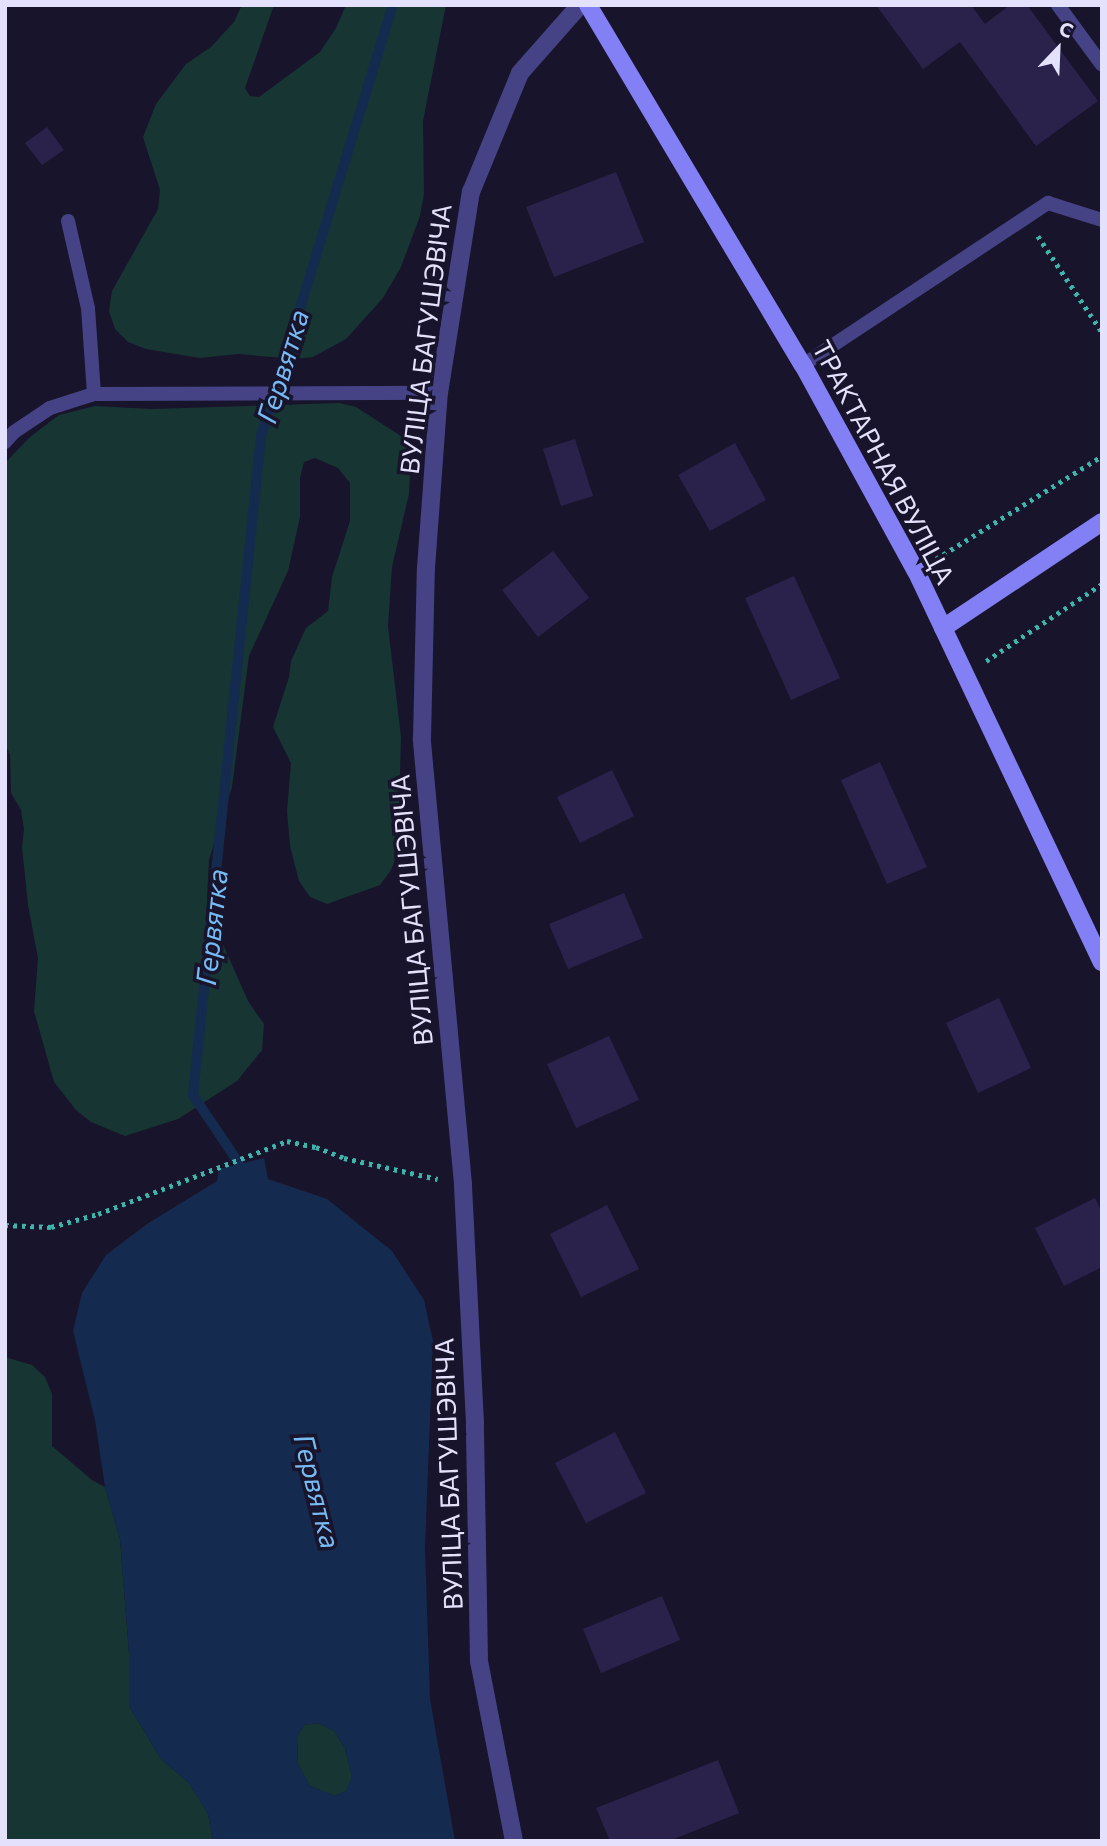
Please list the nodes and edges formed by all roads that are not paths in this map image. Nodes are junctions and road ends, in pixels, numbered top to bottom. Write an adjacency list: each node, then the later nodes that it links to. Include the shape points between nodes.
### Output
1 (580, 5): 8 (street, ВУЛІЦА БАГУШЭВІЧА, via 520,73 471,192)
2 (588, 5): 7 (street, ТРАКТАРНАЯ ВУЛІЦА)
3 (1058, 5): 4 (lane)
4 (1102, 65)
5 (68, 220): 9 (lane, via 88,307)
6 (1102, 220): 7 (lane, via 1048,203)
7 (803, 365): 12 (street, ТРАКТАРНАЯ ВУЛІЦА)
8 (439, 393): 9 (lane); 14 (street, ВУЛІЦА БАГУШЭВІЧА, via 426,568 422,739 463,1184 475,1423 479,1661)
9 (94, 394): 10 (lane, via 50,408)
10 (5, 442)
11 (1102, 522): 12 (street)
12 (943, 628): 13 (street, ТРАКТАРНАЯ ВУЛІЦА)
13 (1102, 962)
14 (514, 1841)

